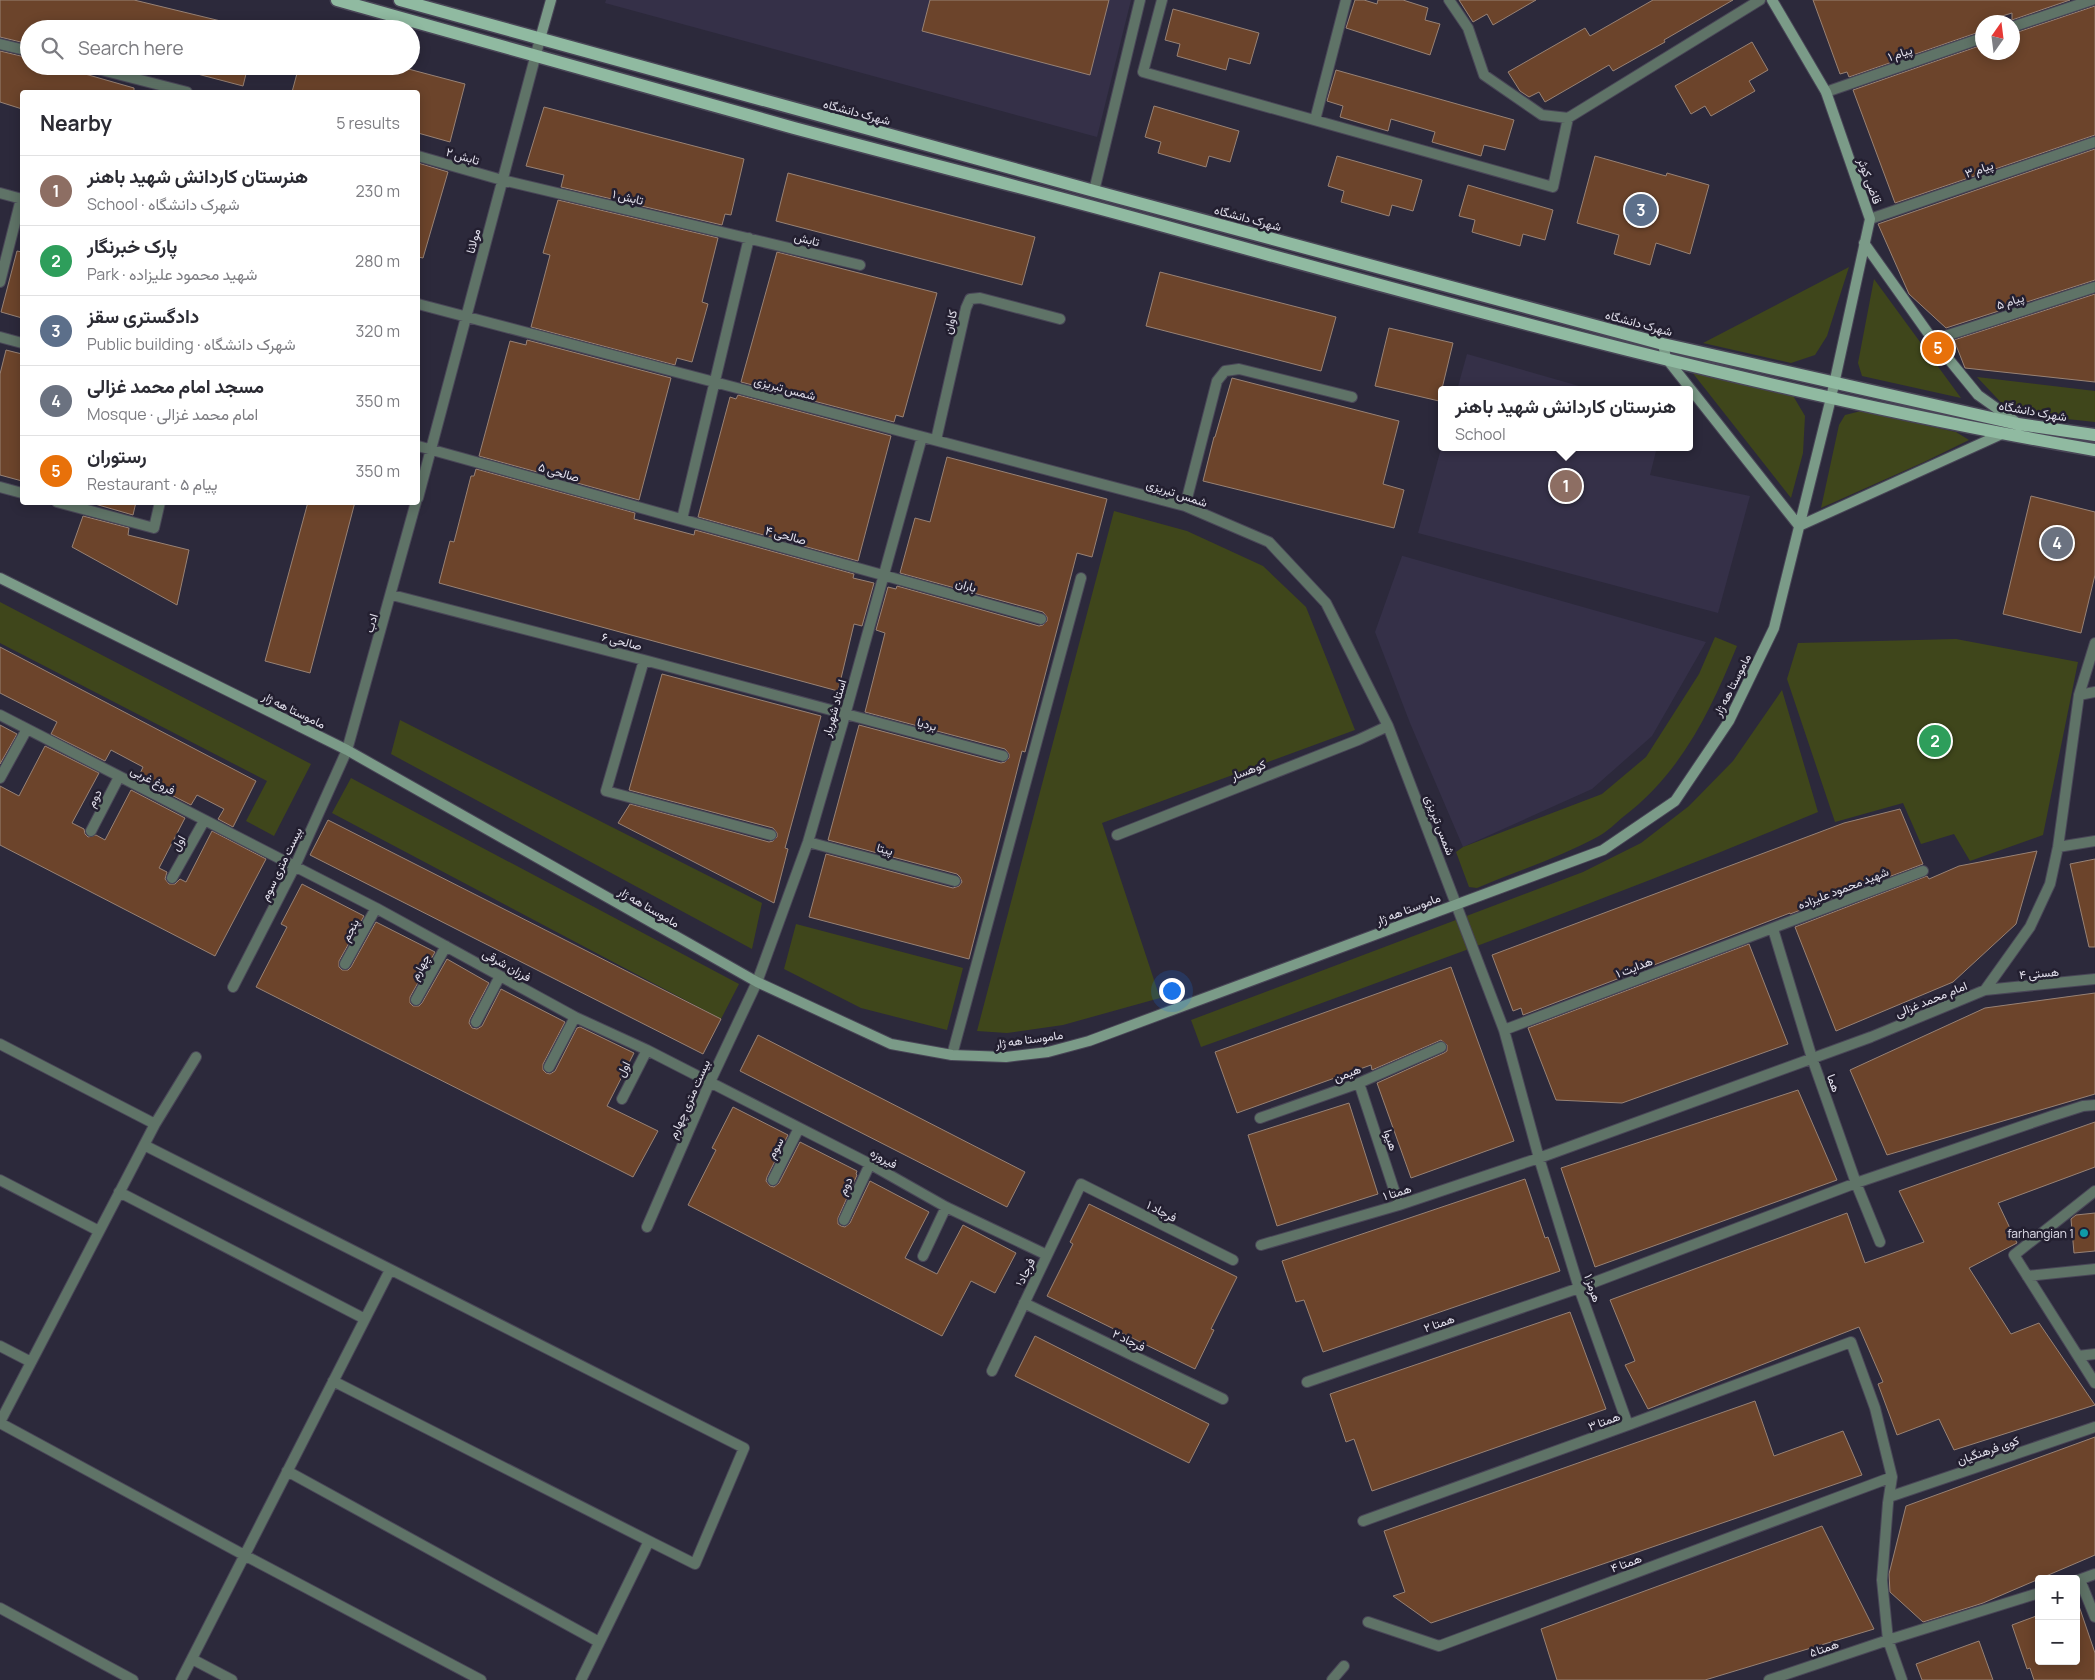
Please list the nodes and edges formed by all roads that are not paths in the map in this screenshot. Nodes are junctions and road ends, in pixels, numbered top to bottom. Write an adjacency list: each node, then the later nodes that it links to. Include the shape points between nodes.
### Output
1 (337, 0): 11 (main road)
2 (400, 0): 14 (main road, شهرک دانشگاه)
3 (551, 0): 14 (main road)
4 (1140, 0): 27 (street)
5 (1162, 0): 23 (street, via 1143,72)
6 (1346, 0): 23 (street)
7 (1449, 0): 22 (street, via 1468,28 1484,75 1542,115)
8 (1760, 0): 22 (street)
9 (1772, 0): 21 (main road, قاضی کوثر)
10 (2092, 0): 13 (street)
11 (408, 20)
12 (420, 23): 18 (main road)
13 (2020, 24)
14 (540, 39): 18 (street, مولانا); 27 (main road, شهرک دانشگاه)
15 (1975, 40): 21 (street, پیام ۱)
16 (0, 44): 17 (street)
17 (20, 49)
18 (536, 56): 26 (street, مولانا); 44 (main road, via 1365,281)
19 (121, 75): 20 (street)
20 (179, 90)
21 (1826, 92): 31 (main road, قاضی کوثر)
22 (1568, 118): 23 (street, via 1553,187)
23 (1315, 120)
24 (2095, 142): 31 (street, پیام ۳)
25 (420, 157): 26 (street, تابش ۲)
26 (502, 180): 32 (street, تابش ۱); 38 (street, مولانا)
27 (1094, 191): 43 (main road, شهرک دانشگاه)
28 (0, 193): 29 (street)
29 (20, 198)
30 (20, 207): 35 (street)
31 (1870, 219): 33 (main road, قاضی کوثر)
32 (749, 238): 34 (street, تابش); 45 (street)
33 (1864, 243): 41 (main road); 46 (main road, قاضی کوثر)
34 (860, 264)
35 (0, 282)
36 (2095, 287): 41 (street, پیام ۵)
37 (420, 304): 38 (street, شمس تبریزی)
38 (466, 316): 45 (street, شمس تبریزی); 57 (street, مولانا)
39 (1060, 319): 55 (street, کاوان, via 980,298 970,300)
40 (0, 337): 42 (street)
41 (1933, 340): 51 (main road, via 1978,396)
42 (20, 342)
43 (1663, 344): 44 (main road); 46 (main road, شهرک دانشگاه)
44 (1666, 358): 47 (main road); 50 (main road)
45 (715, 382): 54 (street, شمس تبریزی); 66 (street)
46 (1834, 383): 50 (main road, ماموستا هه ژار); 51 (main road, شهرک دانشگاه)
47 (1688, 386)
48 (1693, 392): 67 (main road)
49 (1352, 397): 65 (street, via 1239,369 1225,371 1217,381)
50 (1831, 398): 52 (main road); 67 (main road, ماموستا هه ژار)
51 (2018, 424): 52 (main road); 53 (main road, شهرک دانشگاه)
52 (2004, 433): 58 (main road); 67 (main road)
53 (2095, 435)
54 (922, 436): 55 (street, شمس تبریزی); 68 (street, استاد شهریار)
55 (936, 440): 65 (street, شمس تبریزی)
56 (420, 447): 57 (street, صالحی ۵)
57 (430, 450): 60 (street); 66 (street, صالحی ۵)
58 (2095, 450)
59 (0, 487): 61 (street)
60 (420, 490)
61 (20, 492)
62 (68, 505): 63 (street, via 154,528)
63 (159, 505)
64 (415, 505): 71 (street, ادب)
65 (1185, 506): 79 (street, شمس تبریزی, via 1268,542 1326,603)
66 (682, 519): 68 (street, صالحی ۴)
67 (1798, 526): 96 (main road, ماموستا هه ژار, via 1774,628 1729,721 1675,801 1603,850)
68 (884, 575): 72 (street, باران); 78 (street, استاد شهریار)
69 (0, 578): 81 (main road, ماموستا هه ژار)
70 (1081, 578): 113 (street)
71 (392, 595): 74 (street, صالحی ۶); 81 (street, ادب)
72 (1041, 619)
73 (2095, 643): 76 (street, امام محمد غزالی)
74 (644, 660): 78 (street, صالحی ۶); 87 (street, via 606,790)
75 (2095, 692): 76 (street)
76 (2079, 695): 91 (street, امام محمد غزالی)
77 (0, 715): 80 (street, فروغ غربی)
78 (845, 715): 82 (street, بردیا); 90 (street, استاد شهریار)
79 (1388, 726): 88 (street, کوهسار); 96 (street, شمس تبریزی)
80 (27, 729): 83 (street, فروغ غربی); 84 (street)
81 (347, 750): 92 (street, بیست متری سوم); 103 (main road, ماموستا هه ژار)
82 (1003, 756)
83 (119, 777): 85 (street, فروغ غربی); 86 (street, دوم)
84 (0, 778)
85 (204, 820): 92 (street, فروغ غربی); 94 (street, اول)
86 (91, 831)
87 (771, 835)
88 (1117, 835)
89 (2095, 841): 91 (street)
90 (808, 842): 95 (street, پیتا); 103 (street, استاد شهریار)
91 (2058, 847): 105 (street, امام محمد غزالی, via 2050,884 2030,927)
92 (295, 866): 97 (street, فرزان شرقی); 104 (street, بیست متری سوم)
93 (1923, 871): 98 (street, شهید محمود علیزاده)
94 (172, 878)
95 (955, 881)
96 (1457, 904): 109 (street, شمس تبریزی); 113 (main road, ماموستا هه ژار, via 1089,1041 1048,1052 1006,1057)
97 (376, 908): 99 (street, فرزان شرقی); 100 (street, پنجم)
98 (1773, 929): 109 (street, هدایت ۱); 115 (street, هما)
99 (446, 946): 101 (street, فرزان شرقی); 106 (street, چهارم)
100 (345, 964)
101 (500, 976): 107 (street, فرزان شرقی); 108 (street)
102 (2095, 979): 105 (street, هستی ۴)
103 (757, 982): 113 (main road, ماموستا هه ژار, via 892,1044); 118 (street, بیست متری چهارم)
104 (233, 986)
105 (1986, 990): 115 (street, امام محمد غزالی)
106 (416, 1000)
107 (575, 1017): 112 (street, فرزان شرقی); 116 (street)
108 (476, 1022)
109 (1504, 1030): 125 (street, شمس تبریزی)
110 (0, 1044): 122 (street)
111 (1441, 1047): 117 (street, هیمن)
112 (647, 1050): 118 (street, فرزان شرقی); 119 (street, اول)
113 (952, 1055)
114 (196, 1058): 122 (street)
115 (1812, 1058): 125 (street, امام محمد غزالی); 129 (street, هما)
116 (549, 1068)
117 (1359, 1082): 121 (street, هیمن); 133 (street, هیوا)
118 (709, 1084): 123 (street, فیروزه); 136 (street, بیست متری چهارم)
119 (622, 1099)
120 (2095, 1105): 129 (street, همتا ۲, via 2060,1113)
121 (1260, 1118)
122 (155, 1124): 124 (street)
123 (799, 1128): 126 (street, فیروزه); 128 (street, سوم)
124 (144, 1145): 132 (street); 144 (street)
125 (1539, 1158): 133 (street, همتا ۱); 146 (street, هرمز ۱)
126 (870, 1164): 134 (street, فیروزه); 135 (street, دوم)
127 (0, 1180): 137 (street)
128 (773, 1180)
129 (1856, 1183): 138 (street, هما); 146 (street, همتا ۲)
130 (1081, 1184): 140 (street, فرجاد۱); 142 (street, فرجاد ۱)
131 (2095, 1191): 145 (street, via 2014,1255)
132 (119, 1192): 137 (street); 148 (street)
133 (1399, 1205): 139 (street, همتا ۱)
134 (946, 1207): 140 (street, فیروزه); 141 (street)
135 (844, 1220)
136 (647, 1227)
137 (99, 1231): 152 (street)
138 (1880, 1242)
139 (1261, 1245)
140 (1047, 1255): 147 (street, فرجاد۱)
141 (923, 1256)
142 (1232, 1260)
143 (2095, 1269): 145 (street)
144 (390, 1270): 148 (street); 165 (street, via 744,1448 695,1564)
145 (2027, 1276): 151 (street)
146 (1579, 1288): 155 (street, همتا ۲); 159 (street, هرمز ۱)
147 (1024, 1303): 153 (street, فرجاد۱); 157 (street, فرجاد ۲)
148 (365, 1319): 154 (street)
149 (0, 1346): 152 (street)
150 (2095, 1354): 151 (street)
151 (2078, 1356): 156 (street)
152 (31, 1362): 158 (street)
153 (992, 1371)
154 (333, 1381): 161 (street); 165 (street)
155 (1308, 1382)
156 (2095, 1382)
157 (1224, 1399)
158 (0, 1422): 166 (street)
159 (1628, 1425): 162 (street, همتا ۳, via 1852,1342 1875,1408); 164 (street, همتا ۳)
160 (2095, 1426): 163 (street, کوی فرهنگیان)
161 (287, 1472): 166 (street); 175 (street)
162 (1892, 1477): 163 (street); 173 (street, همتا ۴, via 1438,1646)
163 (1889, 1497): 174 (street, via 1882,1580)
164 (1363, 1520)
165 (656, 1545): 175 (street, via 649,1541)
166 (244, 1555): 176 (street); 181 (street)
167 (2095, 1574): 168 (street)
168 (2080, 1579)
169 (2080, 1584): 172 (street)
170 (2035, 1594): 174 (street, همتا۵)
171 (0, 1608): 178 (street)
172 (2095, 1617)
173 (1368, 1622)
174 (1888, 1640): 184 (street, همتا۵); 185 (street)
175 (599, 1642): 182 (street)
176 (192, 1659): 179 (street); 180 (street)
177 (1344, 1666): 183 (street)
178 (133, 1680)
179 (181, 1680)
180 (232, 1680)
181 (481, 1680)
182 (581, 1680)
183 (1332, 1680)
184 (1769, 1680)
185 (1902, 1680)

